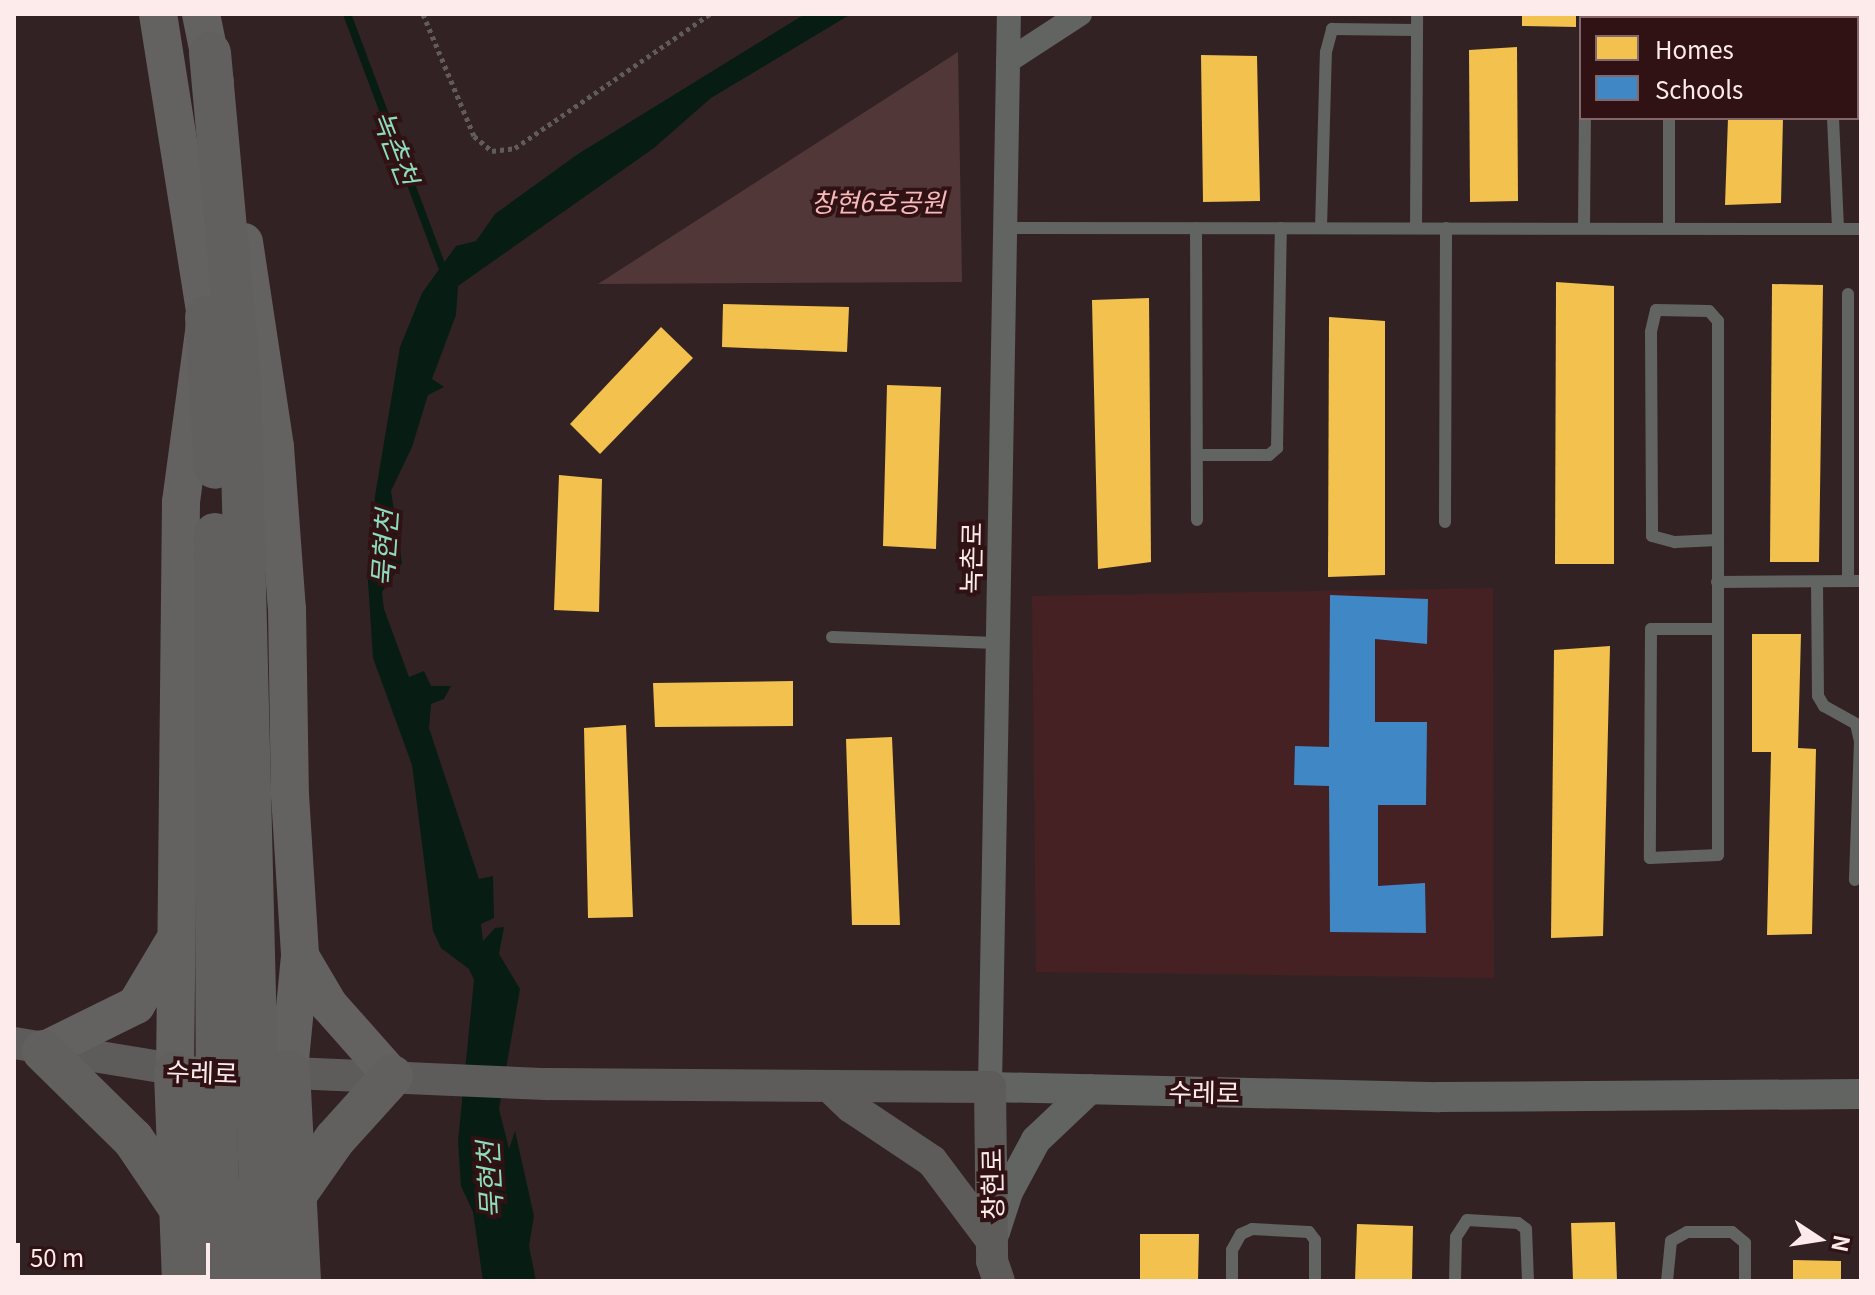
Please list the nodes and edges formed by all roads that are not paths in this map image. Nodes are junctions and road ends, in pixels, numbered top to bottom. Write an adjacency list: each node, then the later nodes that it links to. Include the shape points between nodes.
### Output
1 (158, 14): 24 (highway)
2 (1080, 14): 9 (street)
3 (1417, 14): 7 (lane)
4 (1653, 14): 5 (lane)
5 (1620, 16)
6 (1009, 22): 9 (street, 녹촌로)
7 (1416, 30): 17 (lane, via 1332,29 1326,52); 18 (lane)
8 (205, 33): 37 (highway, via 275,447 287,609); 38 (highway, via 240,381)
9 (1008, 61): 14 (street, 녹촌로)
10 (1585, 120): 13 (lane)
11 (1669, 120): 20 (lane)
12 (1833, 120): 21 (lane)
13 (1584, 227): 19 (lane); 20 (lane)
14 (1004, 228): 15 (lane); 34 (street, 녹촌로)
15 (1196, 228): 16 (lane); 25 (lane)
16 (1281, 228): 17 (lane); 25 (lane, via 1277,448 1269,455)
17 (1321, 228): 18 (lane)
18 (1416, 228): 19 (lane)
19 (1446, 228): 27 (lane)
20 (1669, 228): 21 (lane)
21 (1838, 228): 22 (lane)
22 (1861, 229)
23 (1848, 294): 29 (lane)
24 (206, 317): 36 (highway, via 181,502); 38 (highway)
25 (1197, 455): 26 (lane)
26 (1197, 520)
27 (1445, 522)
28 (1718, 540): 28 (lane, via 1675,542 1652,536 1651,332 1656,310 1709,311 1718,321); 30 (lane)
29 (1855, 581): 31 (lane)
30 (1717, 582): 31 (lane); 32 (lane)
31 (1817, 582): 35 (lane, via 1818,696 1824,706 1856,724 1860,741)
32 (1718, 629): 32 (lane, via 1718,855 1650,858 1651,629)
33 (832, 637): 34 (lane)
34 (996, 643): 44 (street, 녹촌로)
35 (1855, 880)
36 (173, 943): 39 (highway, via 136,1005); 41 (highway)
37 (300, 956): 40 (highway); 42 (highway, via 329,1005)
38 (236, 982): 51 (highway, via 217,1157); 52 (highway, via 260,1158)
39 (28, 1047): 41 (main road, 수레로); 48 (highway, via 133,1139)
40 (289, 1071): 41 (main road, 수레로); 42 (main road, 수레로); 47 (highway)
41 (175, 1073): 48 (highway)
42 (392, 1076): 43 (main road, 수레로, via 547,1084); 47 (highway, via 335,1139)
43 (829, 1086): 44 (main road, 수레로); 49 (main road, via 851,1107 932,1161)
44 (990, 1087): 45 (street, 수레로); 49 (main road, 창현로)
45 (1090, 1089): 46 (street, 수레로, via 1439,1097); 49 (street, via 1036,1140 1008,1192)
46 (1861, 1094)
47 (297, 1193): 53 (highway)
48 (183, 1213): 50 (highway)
49 (992, 1241): 54 (main road, 창현로)
50 (183, 1281)
51 (222, 1281)
52 (262, 1281)
53 (300, 1281)
54 (999, 1281)
55 (1232, 1281): 56 (lane, via 1232,1250 1241,1234 1264,1229 1309,1232 1315,1240)
56 (1315, 1281)
57 (1455, 1281): 58 (lane, via 1459,1228 1467,1220 1499,1220 1526,1229)
58 (1528, 1281)
59 (1667, 1281): 60 (lane, via 1671,1241 1687,1232 1732,1232 1745,1243)
60 (1745, 1281)

